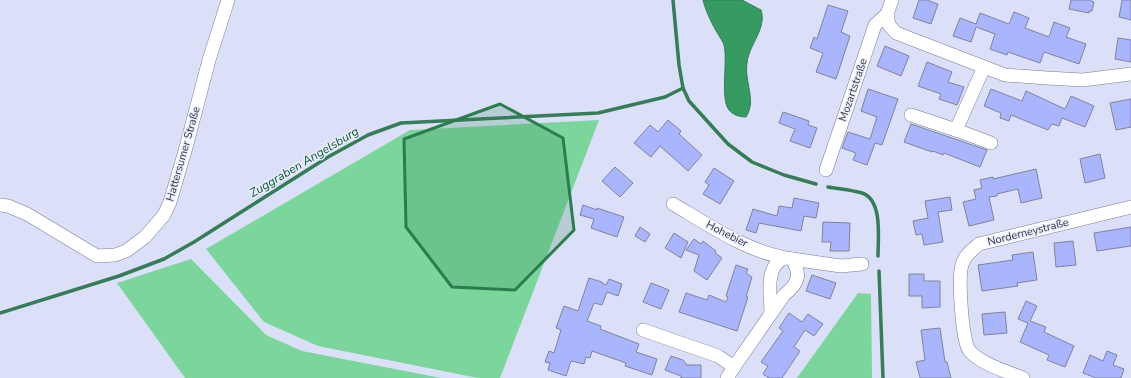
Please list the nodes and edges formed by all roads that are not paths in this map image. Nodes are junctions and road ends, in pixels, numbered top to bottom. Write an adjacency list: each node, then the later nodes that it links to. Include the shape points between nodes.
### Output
1 (228, 0): 11 (street, Hattersumer Straße, via 208,60 170,202 164,215 145,237 126,251 115,255 97,256 27,214)
2 (892, 0): 3 (street, Mozartstraße)
3 (887, 14): 4 (street, via 889,25 896,33); 9 (street, Mozartstraße, via 875,25)
4 (984, 67): 5 (street, via 1005,75 1083,80); 7 (street)
5 (1131, 74)
6 (911, 115): 7 (street)
7 (956, 130): 8 (street)
8 (991, 143)
9 (826, 170)
10 (673, 204): 13 (street, Hohebier, via 739,242)
11 (0, 205)
12 (1131, 207): 18 (street, Norderneystraße, via 979,244 969,252 962,264 962,320 968,350 977,358)
13 (788, 259): 14 (street, Hohebier, via 841,266); 15 (street, via 778,261 770,278); 15 (street, via 798,268 796,281)
14 (862, 264)
15 (771, 313): 17 (street)
16 (643, 330): 17 (street, via 718,356)
17 (731, 372)
18 (1023, 378)

